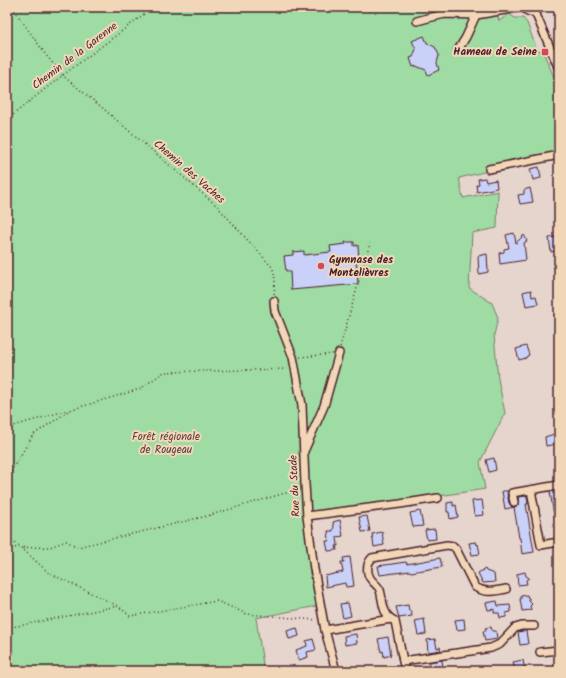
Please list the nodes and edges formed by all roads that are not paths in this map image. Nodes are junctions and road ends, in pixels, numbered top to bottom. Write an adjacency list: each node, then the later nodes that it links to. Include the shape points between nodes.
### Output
1 (524, 7): 2 (street, via 533,13); 3 (street)
2 (538, 10): 6 (street)
3 (476, 15): 4 (street, via 445,14); 5 (street)
4 (417, 21)
5 (458, 50)
6 (559, 69)
7 (559, 155): 8 (street)
8 (489, 169)
9 (274, 300): 11 (street, Rue du Stade, via 275,311 293,357 302,405)
10 (338, 353): 11 (street, via 324,406)
11 (304, 451): 16 (street, Rue du Stade)
12 (559, 485): 13 (street)
13 (531, 490): 15 (street, via 512,493); 17 (street, via 541,545)
14 (438, 498): 16 (street)
15 (514, 502)
16 (308, 516): 21 (street, Rue du Stade)
17 (559, 542)
18 (506, 589): 19 (street, via 487,592 475,587 453,546 372,558 368,562 368,573 379,588 387,616)
19 (391, 619): 21 (street); 24 (street, via 395,621)
20 (534, 626): 24 (street, via 515,628 500,644 491,648)
21 (325, 630): 25 (street, Rue du Stade)
22 (559, 650): 23 (street)
23 (540, 652)
24 (403, 662): 26 (street)
25 (336, 671)
26 (405, 671)

